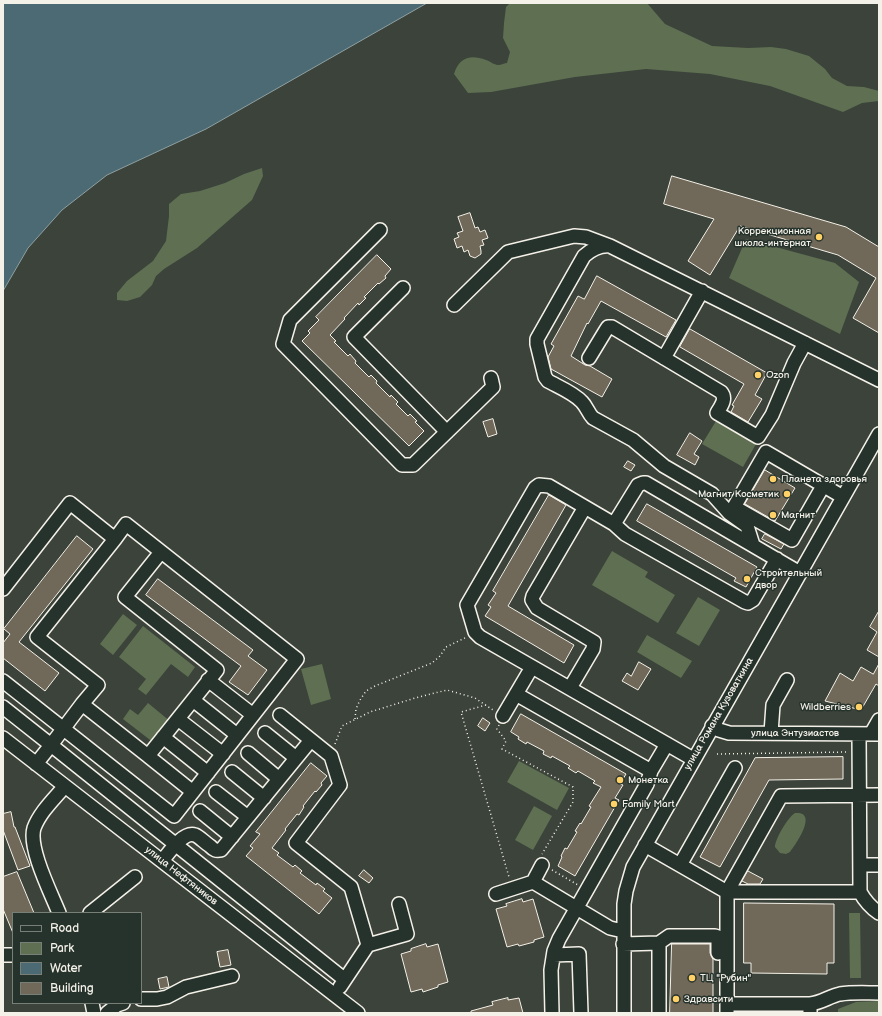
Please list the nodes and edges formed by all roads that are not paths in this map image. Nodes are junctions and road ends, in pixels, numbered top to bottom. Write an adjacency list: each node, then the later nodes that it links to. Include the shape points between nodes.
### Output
1 (380, 230): 11 (street, via 290,320 283,344 402,464 413,465)
2 (610, 246): 4 (street); 5 (street, via 586,237 574,236 508,252); 18 (street, via 605,245 589,251 584,256 537,340 544,377 579,399 593,418 633,440 664,466 712,494 729,513 747,526)
3 (402, 288): 11 (street, via 354,337)
4 (702, 291): 6 (street); 8 (street)
5 (454, 305)
6 (806, 343): 8 (street, via 794,363 772,415 758,437 717,413 724,400 721,392); 10 (street)
7 (590, 358): 8 (street, via 608,327 612,327)
8 (664, 358)
9 (491, 378): 11 (street, via 493,387)
10 (879, 380)
11 (448, 432)
12 (879, 434): 14 (street, улица Романа Кузоваткина)
13 (823, 486): 13 (street, via 766,452 734,507 792,540); 14 (street)
14 (843, 497): 21 (street, улица Романа Кузоваткина)
15 (585, 507): 16 (street); 23 (street, via 549,486 539,485 535,488 467,605 475,632 480,637); 27 (street, via 532,600 537,608 594,642 593,649)
16 (614, 524): 18 (street, via 638,486 643,483); 20 (street, via 625,534 748,603 753,600)
17 (115, 538): 19 (street, via 126,524); 22 (street, via 70,503); 30 (street, via 37,637 98,685)
18 (753, 545): 20 (street)
19 (161, 552): 24 (street, via 125,597 217,670); 32 (street, via 297,659)
20 (777, 559): 21 (street)
21 (800, 573): 37 (street, улица Романа Кузоваткина)
22 (3, 589)
23 (532, 667): 27 (street); 28 (street)
24 (208, 680): 29 (street); 32 (street)
25 (788, 680): 40 (street, via 773,705)
26 (3, 681): 38 (street)
27 (570, 688): 46 (street)
28 (516, 694): 34 (street); 55 (street)
29 (193, 700): 35 (street); 42 (street)
30 (82, 704): 38 (street); 50 (street)
31 (3, 707): 47 (street)
32 (253, 715): 42 (street)
33 (280, 715): 45 (street)
34 (503, 716)
35 (178, 719): 43 (street); 49 (street)
36 (879, 720): 41 (street)
37 (712, 726): 40 (street, улица Энтузиастов, via 729,733); 52 (street, улица Романа Кузоваткина)
38 (63, 729): 47 (street); 60 (street, via 174,816)
39 (265, 733): 51 (street)
40 (770, 733): 41 (street, улица Энтузиастов)
41 (870, 734): 63 (street, via 859,752)
42 (237, 735): 49 (street)
43 (163, 737): 50 (street); 57 (street)
44 (3, 738): 53 (street, улица Нефтяников)
45 (311, 740): 51 (street); 87 (street, via 331,756 340,785 296,843 351,887)
46 (667, 744): 52 (street); 55 (street)
47 (51, 745): 53 (street); 68 (street)
48 (248, 753): 58 (street)
49 (223, 754): 57 (street)
50 (148, 756): 60 (street)
51 (296, 758): 58 (street)
52 (693, 759): 69 (street, улица Романа Кузоваткина)
53 (36, 764): 59 (street, улица Нефтяников)
54 (735, 768): 72 (street)
55 (651, 771): 81 (street, via 647,784)
56 (232, 772): 64 (street)
57 (208, 773): 60 (street)
58 (280, 778): 64 (street)
59 (65, 786): 70 (street, улица Нефтяников); 82 (street, via 40,816 34,829 34,845)
60 (193, 792)
61 (216, 792): 66 (street)
62 (879, 794): 63 (street)
63 (860, 795): 73 (street); 77 (street, via 780,796)
64 (264, 798): 66 (street)
65 (200, 811): 67 (street)
66 (248, 817): 67 (street)
67 (232, 836): 68 (street, via 221,850 217,851 192,834)
68 (176, 844): 70 (street); 90 (street)
69 (645, 845): 72 (street); 85 (street, улица Романа Кузоваткина, via 633,866 626,891)
70 (162, 861): 92 (street, улица Нефтяников)
71 (542, 865): 76 (street)
72 (680, 865): 77 (street)
73 (860, 865): 74 (street); 78 (street)
74 (879, 865)
75 (135, 877): 83 (street)
76 (533, 882): 79 (street); 81 (street)
77 (727, 892): 78 (street); 96 (street)
78 (860, 892): 84 (street, via 870,908)
79 (496, 894)
80 (399, 904): 87 (street, via 407,934)
81 (576, 908): 85 (street); 88 (street, via 559,939)
82 (59, 912)
83 (91, 912)
84 (879, 913)
85 (623, 938): 86 (street); 101 (street, улица Романа Кузоваткина)
86 (659, 943): 96 (street, via 669,936 718,937); 102 (street)
87 (368, 945): 90 (street)
88 (554, 955): 99 (street, via 551,970); 100 (street, via 579,954)
89 (232, 976): 93 (street, via 186,987 167,997)
90 (344, 979): 92 (street)
91 (879, 993): 95 (street, via 842,994 820,1002)
92 (334, 995): 98 (street, улица Нефтяников)
93 (142, 999)
94 (121, 1004): 97 (street)
95 (810, 1009): 96 (street)
96 (724, 1010)
97 (107, 1013)
98 (358, 1013)
99 (552, 1013)
100 (581, 1013)
101 (624, 1013)
102 (660, 1013)

